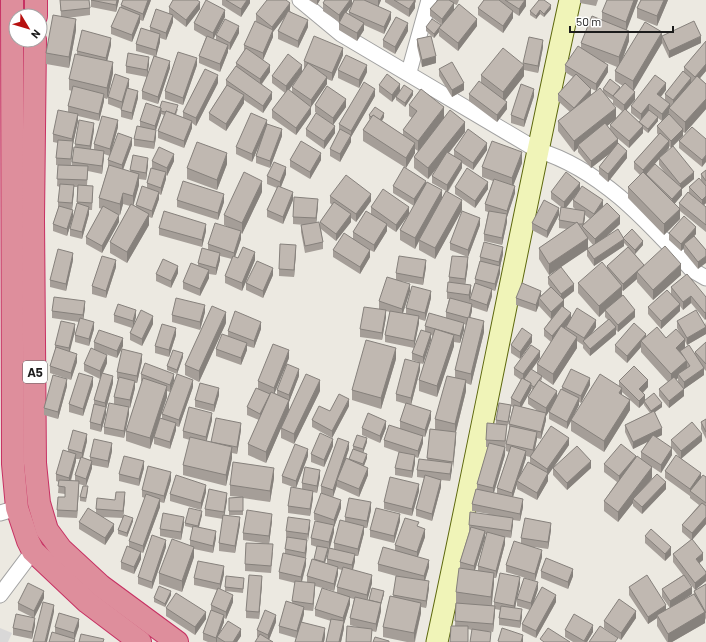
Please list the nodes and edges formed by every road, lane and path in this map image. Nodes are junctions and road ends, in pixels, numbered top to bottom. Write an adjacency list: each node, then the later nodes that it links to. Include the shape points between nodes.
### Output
1 (12, 0): 9 (highway, A5)
2 (300, 0): 6 (street, via 341,34)
3 (429, 0): 6 (street)
4 (570, 0): 7 (street)
5 (35, 48): 14 (highway, A5, via 35,463 39,503 47,530 61,549 101,586)
6 (409, 72): 7 (street)
7 (537, 150): 8 (street, via 574,165 621,198 692,270); 15 (street, via 483,426)
8 (706, 278)
9 (6, 383): 10 (highway, A5, via 14,464)
10 (9, 510): 11 (highway, A5)
11 (33, 551): 12 (street); 13 (highway, A5, via 87,602)
12 (0, 595)
13 (140, 642)
14 (177, 642)
15 (437, 642)

